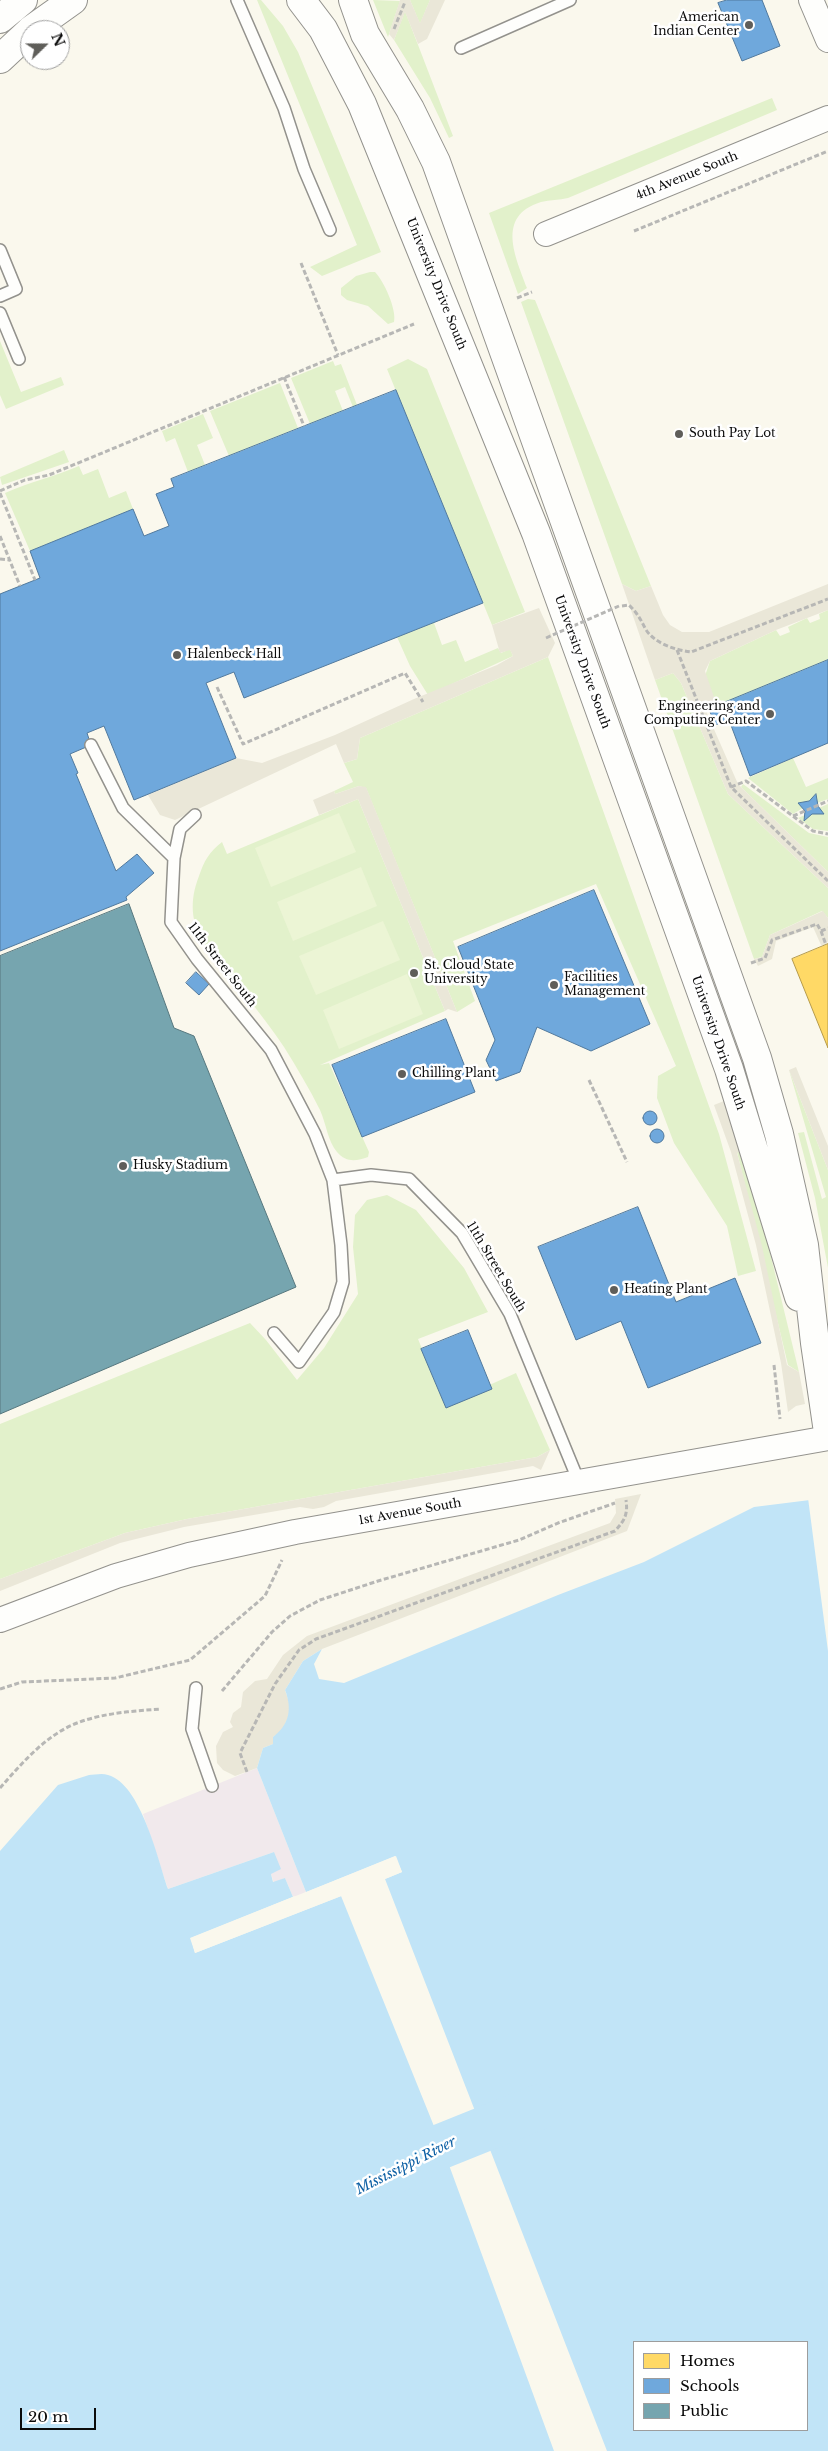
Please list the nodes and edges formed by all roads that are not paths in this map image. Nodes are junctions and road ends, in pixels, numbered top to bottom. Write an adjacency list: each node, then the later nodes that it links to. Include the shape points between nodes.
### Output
1 (23, 0): 8 (street)
2 (73, 0): 9 (street)
3 (237, 0): 15 (lane, via 284,108 304,169)
4 (301, 0): 26 (street, University Drive South, via 323,28 362,104 536,534 728,1069 783,1251)
5 (353, 0): 26 (street, University Drive South, via 365,34 410,109 436,162 757,1058 779,1134 804,1245)
6 (570, 0): 12 (lane)
7 (812, 0): 10 (street)
8 (0, 19)
9 (46, 20)
10 (828, 40)
11 (20, 41): 13 (street)
12 (461, 48)
13 (0, 59)
14 (828, 118): 16 (street, 4th Avenue South)
15 (330, 230)
16 (546, 234)
17 (0, 250): 18 (lane, via 16,289)
18 (0, 296)
19 (0, 313): 20 (lane)
20 (19, 359)
21 (91, 745): 23 (lane, via 123,808)
22 (195, 815): 23 (lane, 11th Street South, via 180,829)
23 (174, 858): 24 (lane, 11th Street South, via 170,922 271,1050 315,1134)
24 (333, 1180): 25 (lane, 11th Street South, via 343,1282 334,1312 299,1362); 29 (lane, 11th Street South, via 371,1175 408,1179 462,1233 510,1314)
25 (274, 1333)
26 (815, 1343): 27 (street, University Drive South)
27 (828, 1432)
28 (828, 1438): 29 (street, 1st Avenue South)
29 (579, 1482): 30 (street, 1st Avenue South, via 295,1532 158,1562)
30 (0, 1620)
31 (196, 1688): 32 (lane, via 192,1729)
32 (212, 1786)

